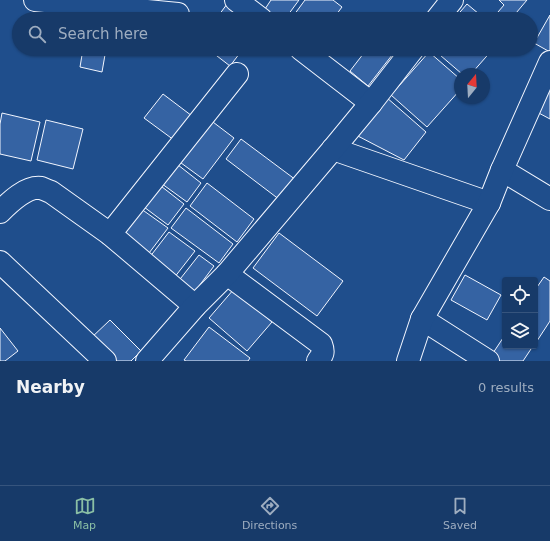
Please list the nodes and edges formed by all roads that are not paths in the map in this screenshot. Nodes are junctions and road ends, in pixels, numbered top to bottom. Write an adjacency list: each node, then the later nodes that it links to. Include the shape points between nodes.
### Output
1 (36, 0): 4 (street)
2 (236, 0): 5 (street)
3 (452, 0): 6 (street)
4 (158, 12)
5 (252, 12)
6 (443, 12)
7 (310, 56): 11 (street)
8 (408, 56): 11 (street)
9 (550, 62): 13 (street)
10 (237, 74): 17 (street)
11 (371, 103): 12 (street)
12 (333, 149): 15 (street); 19 (street)
13 (502, 170): 14 (street); 15 (street)
14 (550, 199)
15 (489, 202): 21 (street)
16 (0, 212): 17 (street, via 19,195 41,188 51,192)
17 (110, 234): 20 (street)
18 (0, 262): 22 (street)
19 (227, 274): 20 (street); 24 (street, via 321,344 323,355)
20 (196, 306): 23 (street)
21 (422, 319): 25 (street); 26 (street)
22 (105, 361)
23 (148, 361)
24 (318, 361)
25 (408, 361)
26 (488, 361)

